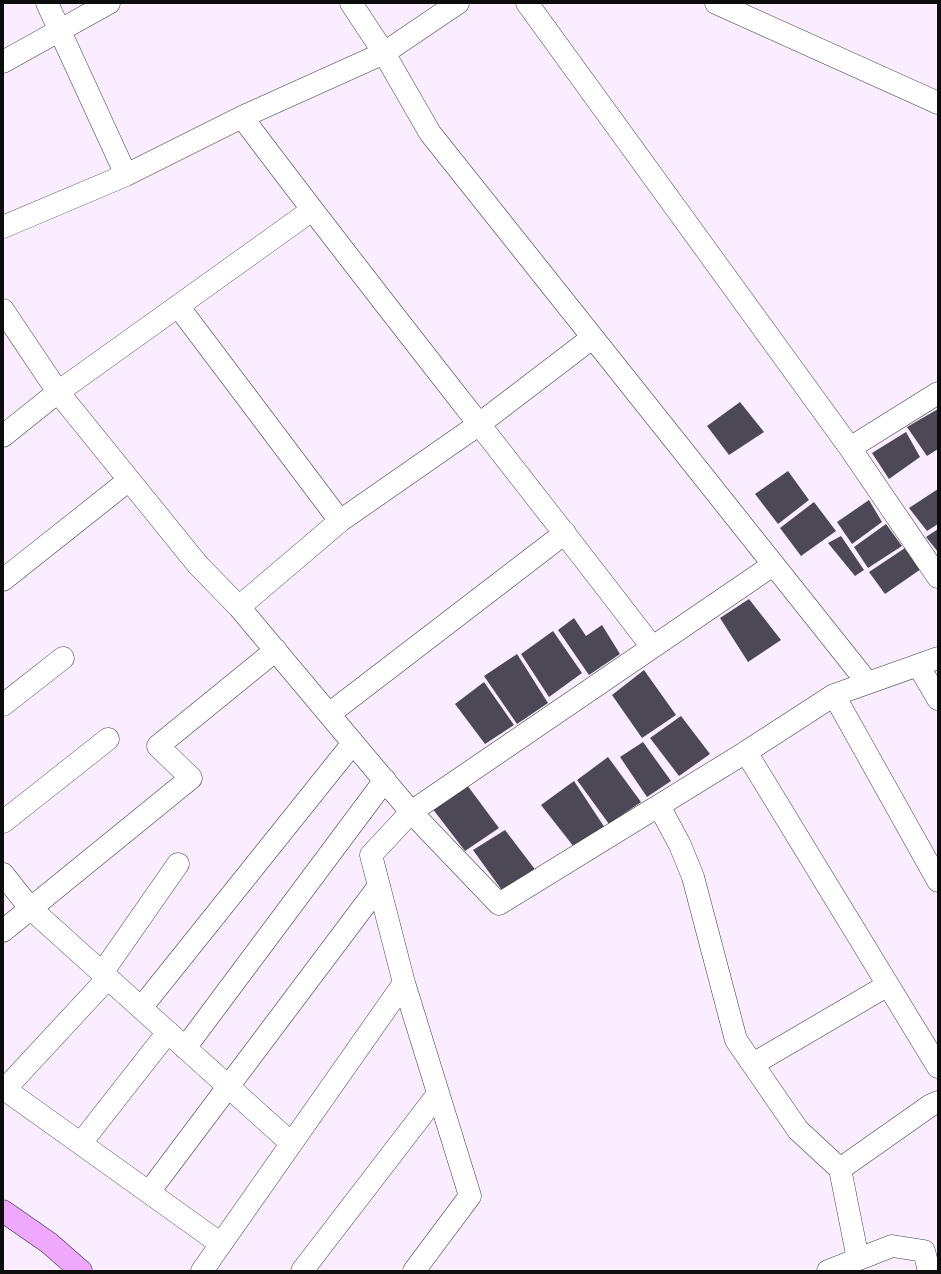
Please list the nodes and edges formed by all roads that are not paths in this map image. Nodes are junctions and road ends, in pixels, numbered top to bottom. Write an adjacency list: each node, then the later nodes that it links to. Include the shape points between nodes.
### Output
1 (47, 3): 7 (street)
2 (109, 3): 7 (street)
3 (351, 3): 8 (street)
4 (458, 3): 8 (street)
5 (527, 3): 22 (street)
6 (716, 3): 10 (street)
7 (59, 30): 9 (street); 12 (street)
8 (384, 53): 11 (street); 17 (street, via 430,133)
9 (3, 62)
10 (938, 102)
11 (242, 117): 12 (street); 13 (street)
12 (126, 175): 14 (street)
13 (312, 210): 15 (street); 20 (street)
14 (3, 227)
15 (178, 306): 18 (street); 24 (street)
16 (3, 310): 18 (street)
17 (592, 338): 20 (street); 26 (street)
18 (58, 392): 21 (street); 23 (street)
19 (938, 393): 22 (street)
20 (478, 425): 24 (street); 25 (street)
21 (3, 436)
22 (850, 448): 27 (street)
23 (129, 480): 28 (street); 29 (street, via 198,565)
24 (340, 522): 29 (street)
25 (565, 533): 30 (street); 38 (street)
26 (773, 565): 30 (street); 34 (street)
27 (938, 577)
28 (3, 580)
29 (239, 607): 31 (street)
30 (652, 647): 44 (street)
31 (276, 650): 38 (street); 50 (street, via 158,746 191,778)
32 (63, 658): 37 (street)
33 (928, 661): 34 (street); 36 (street)
34 (867, 682): 35 (street)
35 (834, 695): 41 (street); 48 (street)
36 (938, 699)
37 (3, 705)
38 (329, 714): 40 (street)
39 (108, 739): 45 (street)
40 (354, 743): 42 (street); 55 (street)
41 (746, 752): 43 (street); 54 (street)
42 (385, 780): 44 (street); 57 (street)
43 (658, 806): 44 (street, via 499,904); 58 (street, via 691,871 736,1040)
44 (411, 812): 49 (street, via 371,855)
45 (3, 822)
46 (178, 864): 52 (street)
47 (3, 874): 50 (street)
48 (938, 881)
49 (379, 886): 53 (street); 60 (street)
50 (30, 908): 51 (street); 52 (street)
51 (3, 931)
52 (105, 975): 55 (street); 61 (street)
53 (404, 983): 62 (street); 65 (street)
54 (888, 984): 58 (street); 59 (street)
55 (141, 1008): 56 (street)
56 (168, 1032): 57 (street); 64 (street)
57 (185, 1048): 60 (street)
58 (753, 1064): 66 (street, via 798,1130)
59 (938, 1067)
60 (229, 1087): 65 (street); 67 (street)
61 (4, 1088): 64 (street)
62 (438, 1094): 73 (street); 74 (street, via 470,1196)
63 (938, 1102): 66 (street)
64 (81, 1143): 67 (street)
65 (291, 1144): 69 (street)
66 (840, 1169): 70 (street)
67 (149, 1192): 69 (street)
68 (6, 1217): 71 (street, via 49,1243)
69 (221, 1244): 72 (street)
70 (858, 1259): 75 (street); 76 (street, via 892,1246 924,1251)
71 (81, 1271)
72 (202, 1271)
73 (302, 1271)
74 (414, 1271)
75 (828, 1271)
76 (929, 1271)

